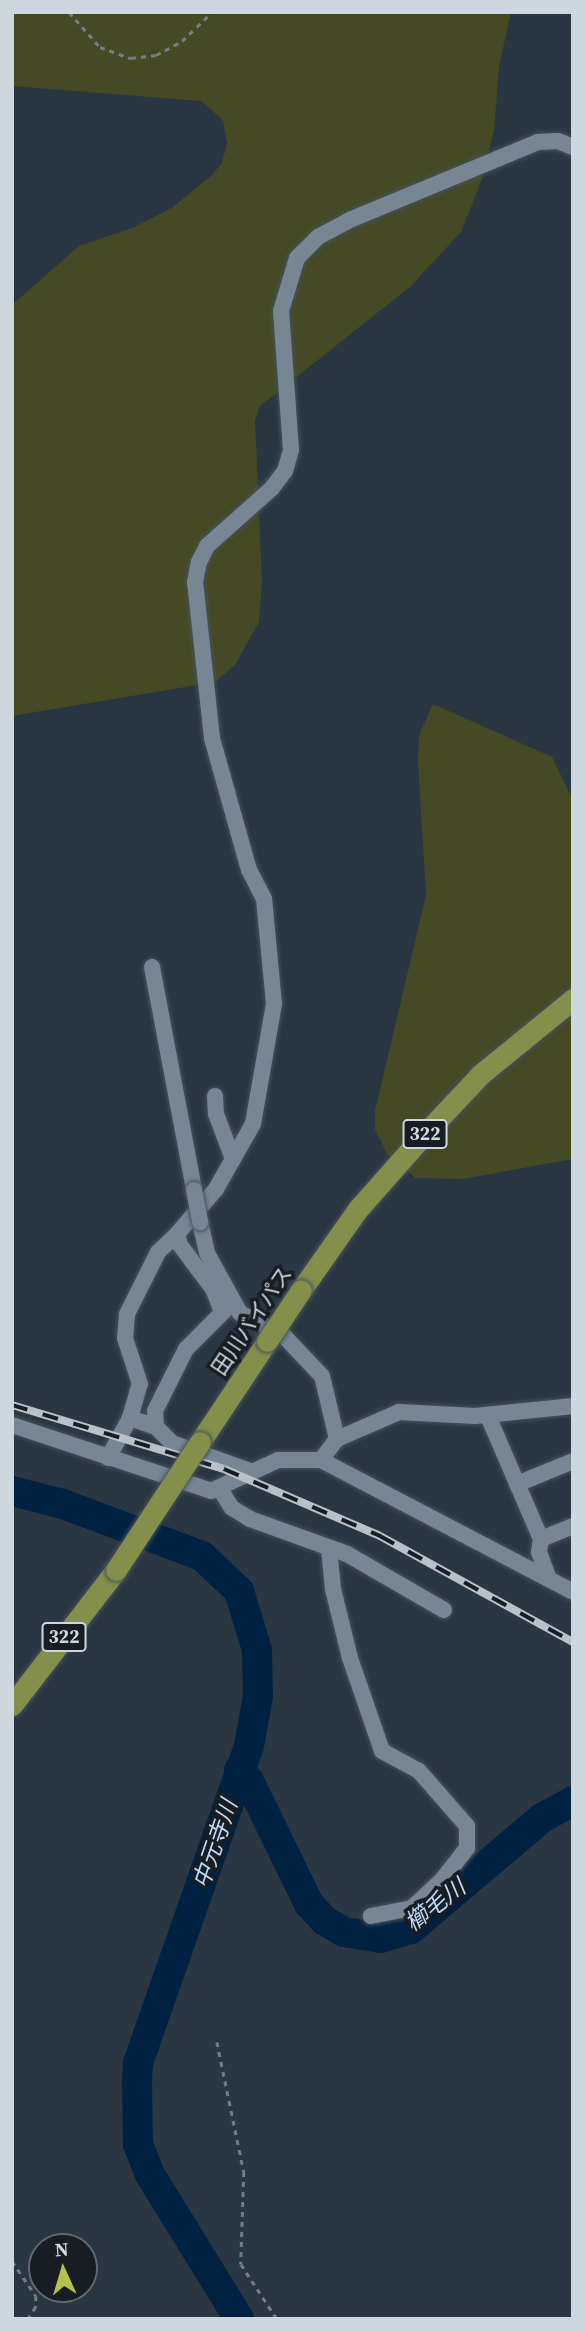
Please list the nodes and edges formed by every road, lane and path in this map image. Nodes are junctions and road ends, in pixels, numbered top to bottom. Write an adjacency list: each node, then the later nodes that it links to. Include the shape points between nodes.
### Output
1 (69, 12): 2 (path, via 100,47 131,58 156,55 182,41)
2 (212, 12)
3 (573, 147): 7 (street, via 558,141 538,142 352,219 318,237 297,258 286,287 281,311 291,450 285,471 207,546 195,582 212,738 249,870 264,899 274,1004 253,1124)
4 (152, 967): 9 (street, bridge, via 207,1254)
5 (573, 999): 28 (highway, 田川バイパス / 322, bridge, via 464,1093 358,1209 116,1570)
6 (215, 1096): 7 (street, via 216,1114)
7 (233, 1159): 8 (street, via 216,1189)
8 (177, 1234): 9 (street, via 180,1245); 12 (street, via 158,1252 127,1314 125,1338 141,1384)
9 (228, 1307): 14 (street, via 186,1349 165,1384 155,1411); 15 (street, via 284,1336 311,1360 321,1376)
10 (573, 1406): 11 (street)
11 (488, 1416): 15 (street, via 399,1412); 20 (street)
12 (130, 1418): 14 (street); 16 (street)
13 (12, 1425): 16 (street)
14 (156, 1427): 19 (street, via 172,1443)
15 (337, 1439): 17 (street)
16 (108, 1458): 21 (street, via 197,1489)
17 (321, 1460): 19 (street, via 278,1460); 25 (street)
18 (573, 1461): 20 (street)
19 (250, 1471): 21 (street)
20 (517, 1484): 23 (street)
21 (220, 1489): 24 (street, via 232,1508 250,1519)
22 (573, 1526): 23 (street)
23 (541, 1539): 25 (street, via 539,1552)
24 (329, 1548): 27 (street); 29 (street, via 333,1589 350,1658 382,1751 419,1771 467,1826 467,1848 428,1894 412,1908)
25 (549, 1579): 26 (street)
26 (573, 1592)
27 (444, 1610)
28 (12, 1705)
29 (370, 1916)
30 (217, 2042): 33 (path, via 244,2172 241,2263)
31 (12, 2261): 32 (path, via 36,2295 36,2307)
32 (28, 2319)
33 (277, 2319)

